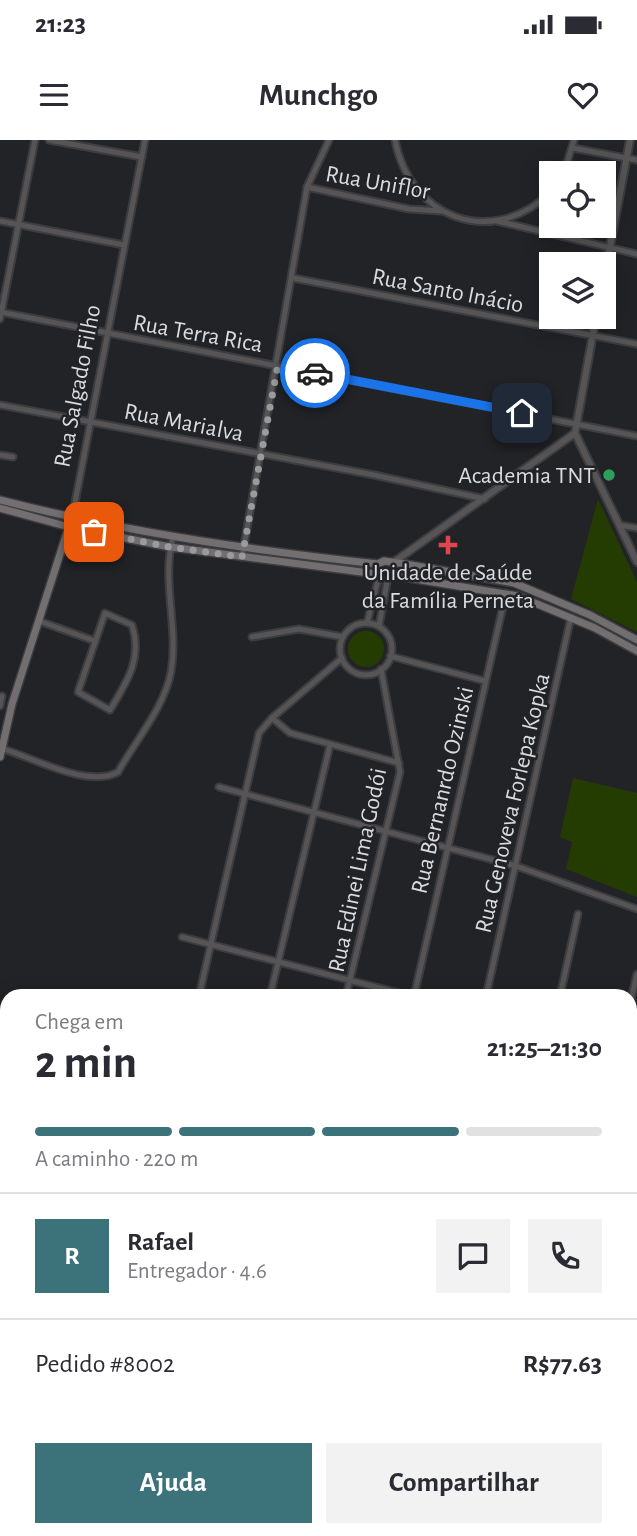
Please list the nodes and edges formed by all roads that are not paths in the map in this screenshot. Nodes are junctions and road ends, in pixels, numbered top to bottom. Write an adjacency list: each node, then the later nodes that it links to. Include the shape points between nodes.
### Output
1 (34, 140): 18 (street)
2 (49, 140): 9 (street)
3 (145, 140): 9 (street, Rua Salgado Filho)
4 (329, 140): 13 (street)
5 (395, 140): 15 (street, via 409,180)
6 (574, 140): 8 (street)
7 (630, 140): 10 (street)
8 (573, 148): 10 (street); 12 (street)
9 (142, 157): 19 (street, Rua Salgado Filho)
10 (627, 158): 11 (street); 20 (street)
11 (637, 160)
12 (568, 161)
13 (307, 187): 15 (street, Rua Uniflor, via 409,209); 23 (street)
14 (539, 203): 17 (street)
15 (442, 211): 17 (street, via 469,220)
16 (0, 221): 18 (street)
17 (497, 221): 20 (street)
18 (18, 224): 19 (street); 24 (street)
19 (124, 245): 26 (street, Rua Salgado Filho)
20 (610, 248): 21 (street); 22 (street)
21 (609, 252)
22 (637, 254)
23 (293, 278): 27 (street, Rua Santo Inácio); 29 (street)
24 (0, 315): 26 (street, Rua Terra Rica)
25 (593, 329): 27 (street)
26 (107, 334): 29 (street, Rua Terra Rica); 31 (street, Rua Salgado Filho)
27 (592, 335): 28 (street, Rua Santo Inácio); 32 (street)
28 (637, 344)
29 (278, 365): 32 (street, Rua Terra Rica); 35 (street)
30 (0, 405): 31 (street, Rua Marialva)
31 (90, 422): 35 (street, Rua Marialva); 41 (street, Rua Salgado Filho)
32 (576, 424): 33 (street); 34 (street, Rua Terra Rica)
33 (575, 433): 38 (street); 42 (street)
34 (637, 436)
35 (262, 454): 38 (street, Rua Marialva); 45 (street)
36 (0, 455): 37 (street)
37 (13, 457)
38 (485, 499): 50 (street)
39 (0, 500): 41 (main road)
40 (0, 508): 41 (main road)
41 (70, 522): 44 (main road); 46 (main road); 57 (main road, Rua Salgado Filho)
42 (619, 525): 43 (street); 48 (street)
43 (637, 528)
44 (173, 537): 45 (main road); 46 (street)
45 (244, 546): 47 (street); 49 (main road)
46 (170, 547): 47 (main road); 73 (street, via 171,670 164,695 118,772 107,778 75,774)
47 (242, 557): 52 (main road)
48 (637, 562)
49 (378, 564): 50 (main road); 52 (main road)
50 (391, 564): 51 (main road); 53 (main road)
51 (416, 566): 54 (main road); 62 (main road, via 534,589)
52 (378, 575): 53 (main road); 58 (street)
53 (389, 576): 54 (main road); 59 (street)
54 (412, 579): 55 (main road)
55 (507, 592): 56 (main road); 68 (street, Rua Bernanrdo Ozinski)
56 (571, 617): 64 (main road); 80 (street, Rua Genoveva Forlepa Kopka)
57 (39, 621): 63 (street); 73 (main road, Rua Salgado Filho)
58 (367, 623): 59 (street); 61 (street, via 353,626)
59 (379, 626): 65 (street, via 390,639)
60 (252, 637): 61 (street, via 299,629)
61 (343, 637): 66 (street)
62 (637, 640)
63 (95, 641): 63 (street, via 78,692 110,710 135,667 132,625 105,613)
64 (637, 650)
65 (390, 656): 67 (street); 68 (street)
66 (342, 659): 67 (street, via 362,674); 71 (street)
67 (382, 669): 74 (street, Rua Edinei Lima Godói)
68 (485, 681): 79 (street, Rua Bernanrdo Ozinski)
69 (2, 696): 70 (street)
70 (0, 706)
71 (272, 718): 72 (street, via 282,729); 76 (street, via 259,733)
72 (330, 746): 74 (street); 77 (street)
73 (1, 752)
74 (399, 763): 78 (street, Rua Edinei Lima Godói)
75 (219, 787): 76 (street)
76 (246, 794): 77 (street); 84 (street)
77 (314, 811): 78 (street); 85 (street)
78 (385, 831): 79 (street); 86 (street, Rua Edinei Lima Godói)
79 (447, 848): 80 (street); 91 (street, Rua Bernanrdo Ozinski)
80 (516, 866): 81 (street); 92 (street, Rua Genoveva Forlepa Kopka)
81 (637, 909)
82 (578, 914): 93 (street)
83 (182, 937): 84 (street)
84 (212, 946): 85 (street); 87 (street)
85 (278, 964): 86 (street); 88 (street)
86 (350, 981): 89 (street, Rua Edinei Lima Godói); 90 (street)
87 (201, 989)
88 (272, 989)
89 (348, 989)
90 (383, 989)
91 (414, 989)
92 (488, 989)
93 (562, 989)

